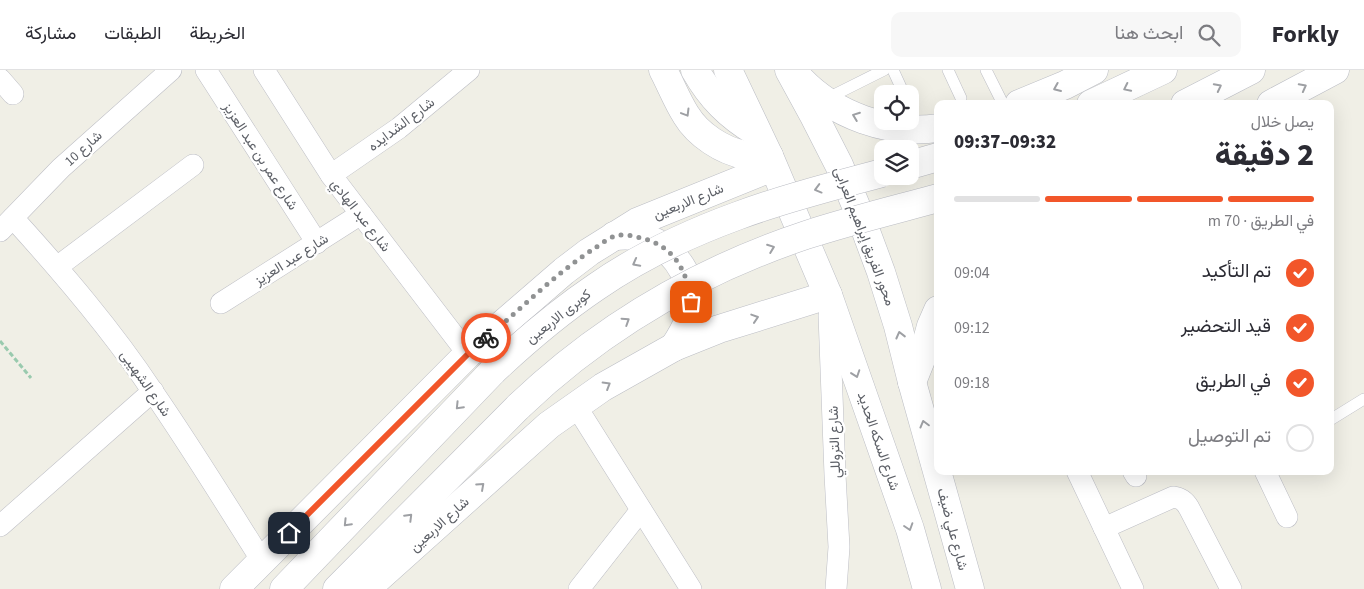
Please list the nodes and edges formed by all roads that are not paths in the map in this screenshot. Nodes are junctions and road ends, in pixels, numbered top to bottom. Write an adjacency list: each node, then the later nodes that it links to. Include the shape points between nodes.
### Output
1 (206, 70): 36 (street, شارع عمر بن عبد العزيز)
2 (264, 70): 31 (street, شارع عبد الهادي)
3 (469, 70): 31 (street, شارع الشدايده, via 399,128)
4 (663, 70): 26 (street, one-way to 26, via 686,115 704,135 730,151 745,155)
5 (695, 70): 26 (street, via 725,111 740,122)
6 (728, 70): 26 (street)
7 (790, 70): 19 (street); 43 (street, محور الفريق إبراهيم العرابى, one-way to 7, via 898,326 861,218 839,165)
8 (884, 70): 19 (lane)
9 (893, 70): 17 (lane)
10 (948, 70): 18 (lane)
11 (986, 70): 20 (lane)
12 (1094, 70): 21 (street, one-way to 21)
13 (1163, 70): 22 (street, one-way to 22)
14 (1251, 70): 23 (street, one-way to 14)
15 (1335, 70): 24 (street, one-way to 15)
16 (164, 72): 34 (street, شارع 10, via 61,168)
17 (900, 85)
18 (961, 98)
19 (825, 100): 25 (street, one-way to 19, via 893,127 873,122)
20 (1002, 100)
21 (1029, 100)
22 (1099, 100)
23 (1193, 100)
24 (1279, 100)
25 (934, 128)
26 (767, 152): 35 (street, شارع الاربعين); 38 (street)
27 (934, 159): 28 (street, bridge)
28 (919, 163)
29 (193, 165): 37 (street)
30 (874, 174): 58 (street, كوبرى الاربعين, one-way to 58, bridge, via 815,190 699,231 625,268 597,286 493,370)
31 (330, 175): 33 (street, شارع عبد الهادي)
32 (934, 199): 59 (street, one-way to 32, bridge, via 519,406 598,340 664,297 734,262 807,235)
33 (361, 214): 36 (street, شارع عبد العزيز); 42 (street, شارع عبد الهادي)
34 (6, 225): 37 (street, شارع الشهيبى)
35 (614, 236): 41 (street, via 647,239 674,257 683,270 691,302 689,318); 42 (street, شارع الاربعين, via 564,271)
36 (316, 243): 39 (street, شارع عبد العزيز)
37 (57, 267): 44 (street, شارع الشهيبى)
38 (828, 295): 41 (street, شارع الاربعين, one-way to 38, via 719,329); 63 (street, شارع التروللي, via 839,547); 64 (street, شارع السكه الحديد, one-way to 64, via 910,529)
39 (221, 303)
40 (934, 319): 43 (street)
41 (674, 347): 46 (street, شارع الاربعين, one-way to 41)
42 (468, 354): 56 (street, شارع الاربعين)
43 (912, 382): 48 (street, شارع علي ضيف, one-way to 43)
44 (153, 391): 54 (street); 56 (street, شارع الشهيبى)
45 (1364, 399): 47 (lane)
46 (576, 406): 52 (street); 60 (street, شارع الاربعين, one-way to 46, via 549,425)
47 (1334, 418)
48 (934, 461)
49 (938, 475): 65 (street, شارع علي ضيف, one-way to 49)
50 (1079, 475): 55 (street)
51 (1267, 475): 53 (street)
52 (641, 510): 61 (street); 62 (street)
53 (1287, 517)
54 (0, 526)
55 (1104, 528): 66 (street); 67 (street, via 1173,497 1180,498)
56 (262, 561): 57 (street, شارع الاربعين)
57 (234, 589)
58 (284, 589)
59 (337, 589)
60 (366, 589)
61 (580, 589)
62 (691, 589)
63 (836, 589)
64 (926, 589)
65 (970, 589)
66 (1133, 589)
67 (1231, 589)

